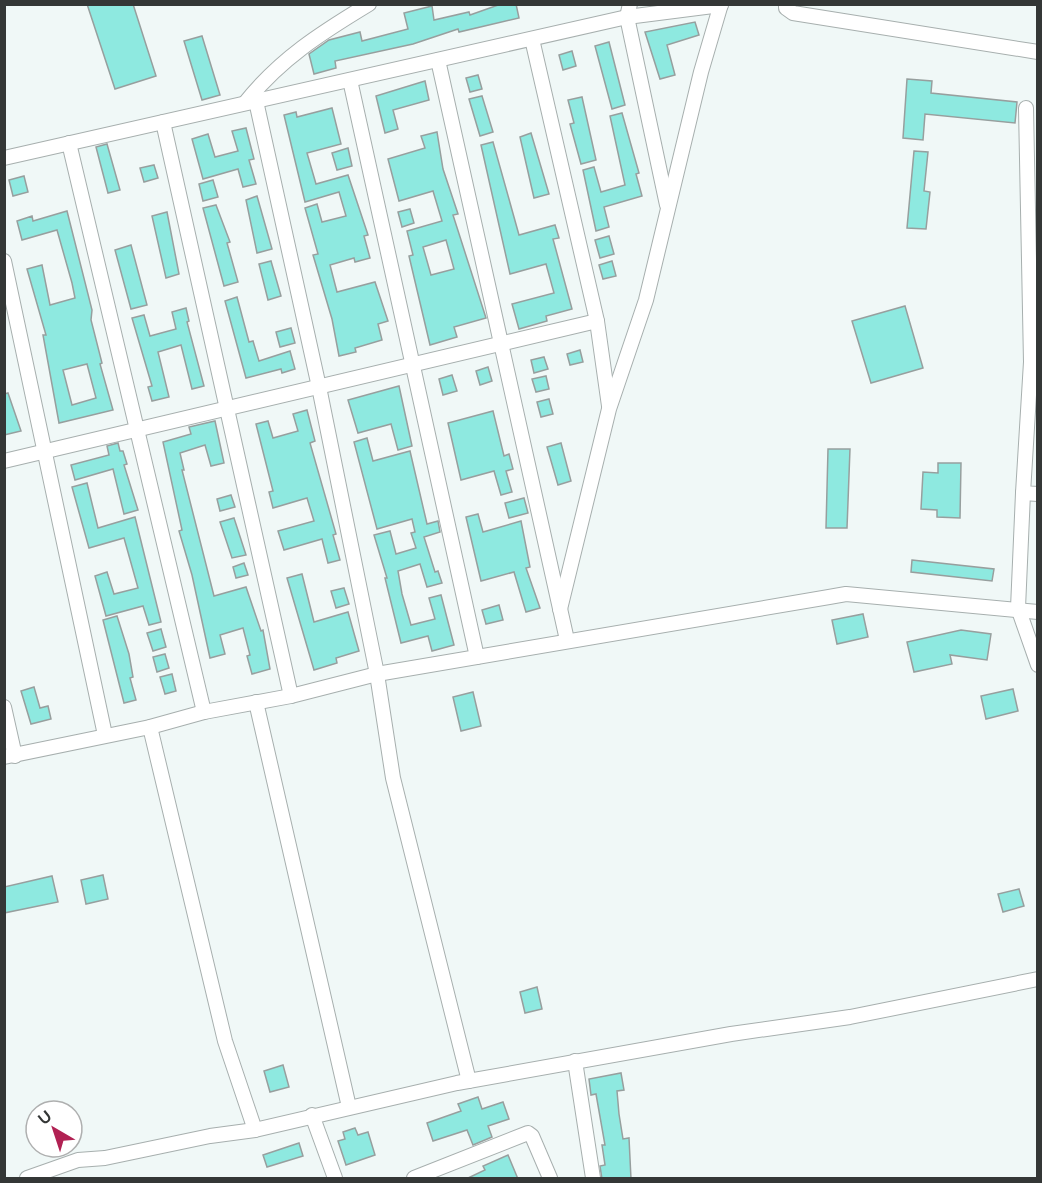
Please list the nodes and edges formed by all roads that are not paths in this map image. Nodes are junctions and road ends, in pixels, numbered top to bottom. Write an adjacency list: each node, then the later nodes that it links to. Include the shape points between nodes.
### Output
1 (369, 4): 9 (street, via 328,28 268,75)
2 (786, 4): 6 (street, via 793,13)
3 (721, 5): 4 (street); 14 (street)
4 (629, 11): 5 (street); 14 (street)
5 (532, 39): 7 (street); 17 (street)
6 (1038, 52)
7 (438, 60): 8 (street); 18 (street)
8 (350, 80): 9 (street); 20 (street)
9 (250, 102): 11 (street); 21 (street)
10 (1026, 108): 15 (street)
11 (163, 122): 12 (street); 22 (street)
12 (69, 143): 13 (street); 24 (street)
13 (4, 158)
14 (668, 209): 23 (street, via 646,300)
15 (1034, 238): 19 (street)
16 (4, 261): 25 (street)
17 (597, 321): 18 (street); 23 (street)
18 (502, 344): 20 (street); 30 (street)
19 (1034, 363): 27 (street)
20 (414, 364): 21 (street); 33 (street)
21 (319, 387): 22 (street); 35 (street)
22 (228, 408): 24 (street); 36 (street)
23 (609, 409): 30 (street)
24 (138, 429): 25 (street); 39 (street)
25 (47, 451): 26 (street); 41 (street)
26 (4, 461)
27 (1023, 493): 28 (street); 29 (street)
28 (1038, 494)
29 (1018, 608): 31 (street); 32 (street, via 846,594); 34 (street)
30 (560, 609): 32 (street)
31 (1038, 612)
32 (567, 640): 33 (street)
33 (477, 657): 35 (street)
34 (1038, 665)
35 (377, 674): 36 (street); 45 (street, via 393,778)
36 (291, 696): 37 (street)
37 (256, 702): 39 (street); 46 (street)
38 (4, 707): 42 (street)
39 (204, 712): 40 (street)
40 (150, 727): 41 (street); 48 (street, via 225,1041)
41 (105, 735): 42 (street)
42 (10, 756)
43 (1038, 979): 44 (street, via 850,1017)
44 (574, 1060): 45 (street); 53 (street)
45 (469, 1081): 46 (street)
46 (349, 1107): 47 (street)
47 (312, 1115): 48 (street); 50 (street)
48 (255, 1130): 49 (street, via 78,1160)
49 (27, 1179)
50 (335, 1179)
51 (414, 1179): 52 (street, via 528,1133)
52 (550, 1179)
53 (593, 1179)

